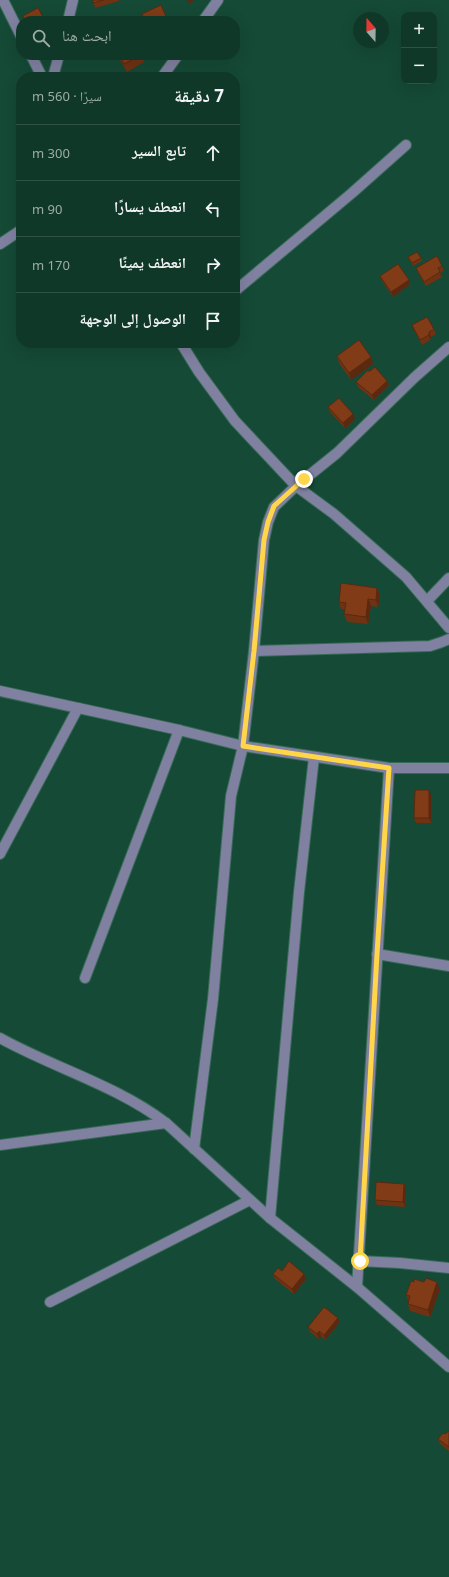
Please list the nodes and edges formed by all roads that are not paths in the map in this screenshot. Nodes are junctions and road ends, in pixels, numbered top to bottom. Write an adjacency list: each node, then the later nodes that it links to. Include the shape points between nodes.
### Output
1 (3, 0): 6 (street)
2 (73, 0): 4 (street)
3 (218, 0): 5 (street)
4 (69, 16)
5 (207, 16)
6 (16, 26)
7 (34, 60): 10 (street)
8 (58, 60): 11 (street)
9 (174, 60): 12 (street)
10 (40, 72)
11 (54, 72)
12 (166, 72)
13 (406, 145): 16 (street, via 352,194)
14 (16, 233): 15 (street)
15 (0, 244)
16 (240, 287)
17 (449, 347): 19 (street, via 337,453)
18 (184, 348): 19 (street, via 235,421)
19 (296, 486): 21 (street, via 368,542 406,577); 24 (street, via 274,506 268,522 264,540)
20 (449, 578): 21 (street)
21 (427, 601): 22 (street)
22 (449, 628)
23 (449, 639): 24 (street, via 430,646)
24 (254, 651): 28 (street)
25 (0, 691): 26 (street)
26 (78, 708): 27 (street); 32 (street)
27 (179, 730): 28 (street); 35 (street)
28 (243, 746): 29 (street); 39 (street, via 231,796 214,999)
29 (314, 758): 30 (street); 41 (street, via 299,892)
30 (389, 768): 31 (street); 33 (street)
31 (449, 768)
32 (0, 854)
33 (377, 954): 34 (street); 42 (street)
34 (449, 966)
35 (84, 978)
36 (0, 1038): 37 (street, via 136,1102)
37 (166, 1123): 38 (street); 39 (street)
38 (0, 1145)
39 (194, 1149): 40 (street)
40 (250, 1200): 41 (street); 45 (street)
41 (270, 1218): 44 (street)
42 (360, 1261): 43 (street); 44 (street)
43 (449, 1268)
44 (357, 1287): 46 (street)
45 (50, 1302)
46 (449, 1367)

